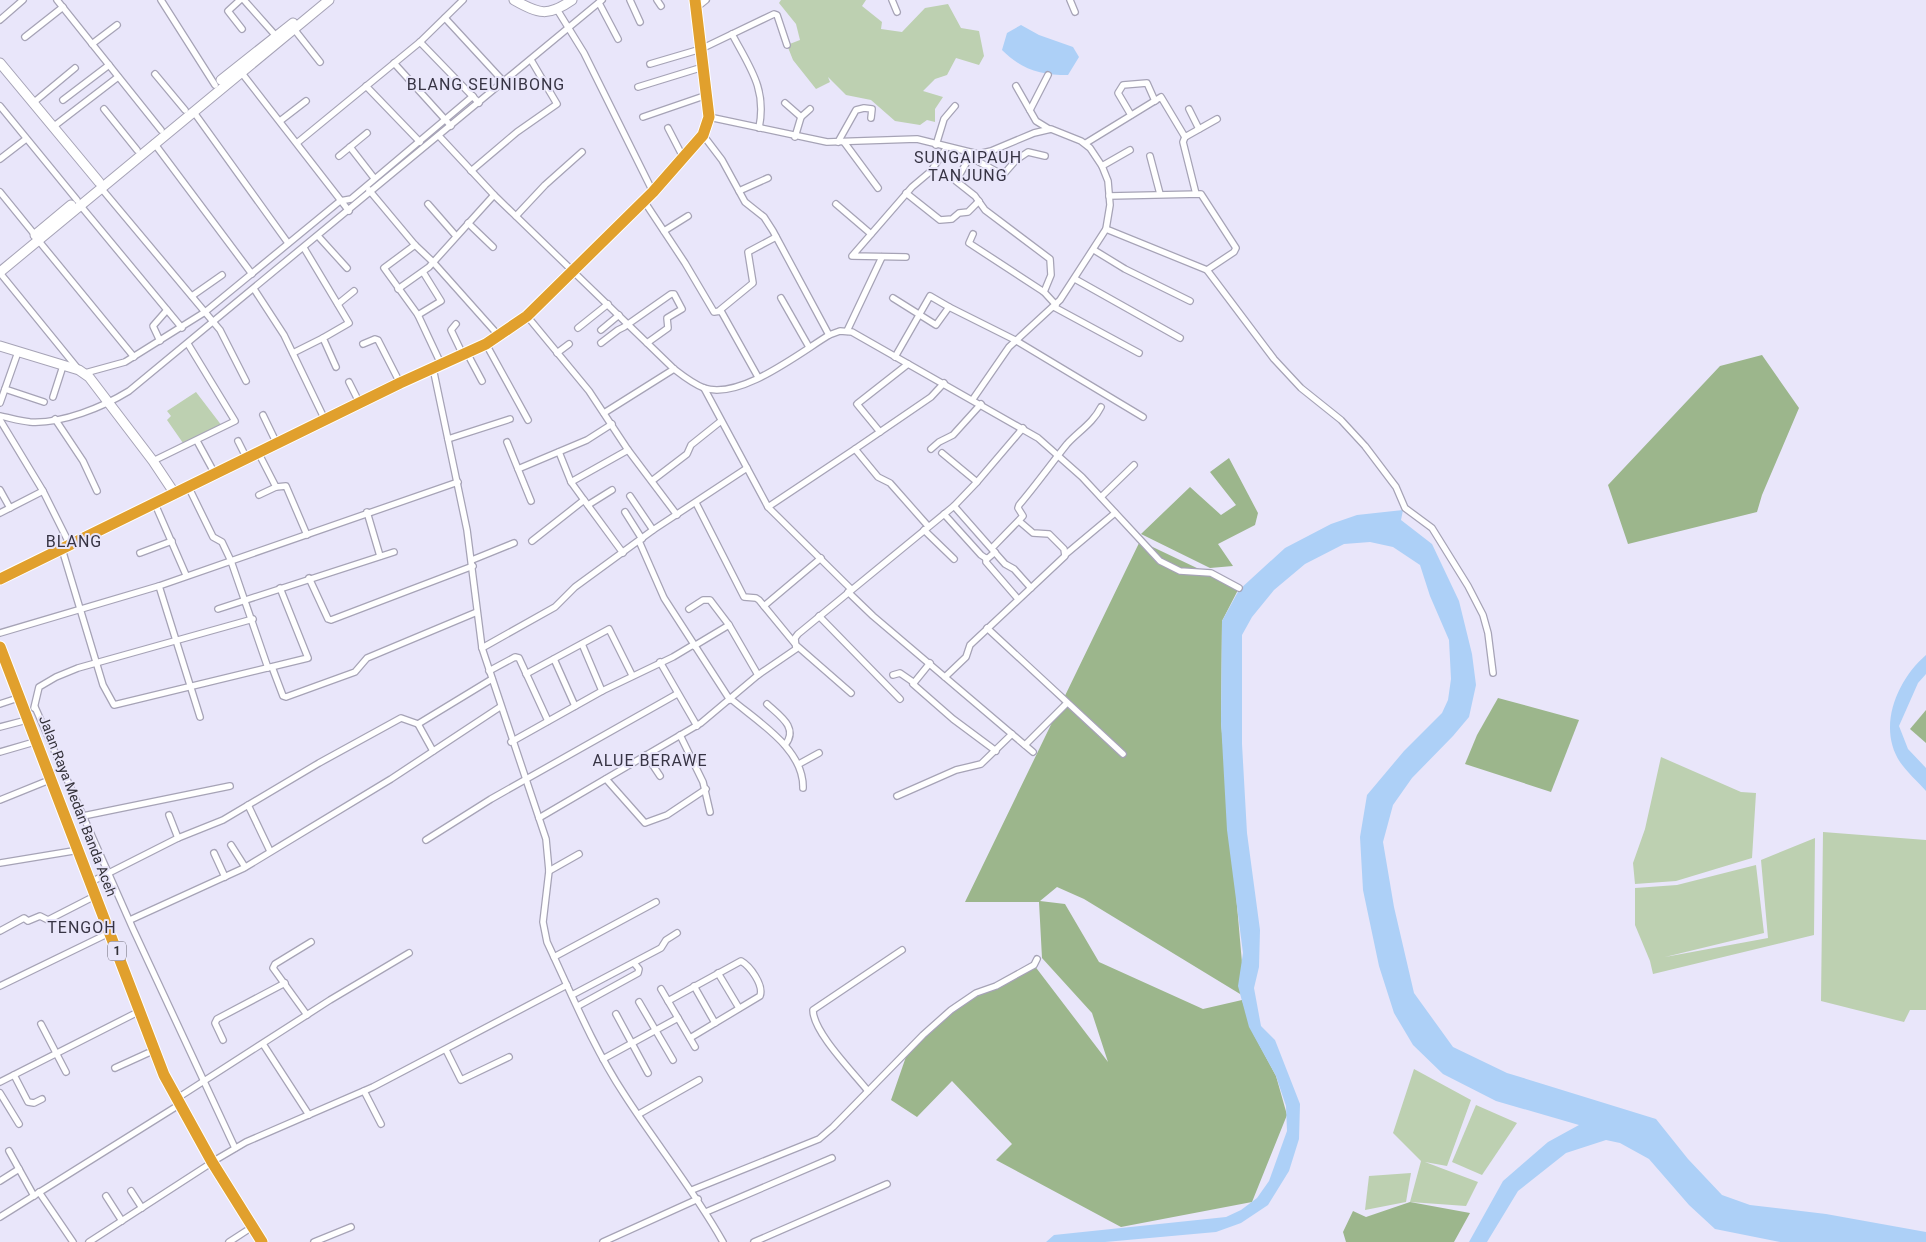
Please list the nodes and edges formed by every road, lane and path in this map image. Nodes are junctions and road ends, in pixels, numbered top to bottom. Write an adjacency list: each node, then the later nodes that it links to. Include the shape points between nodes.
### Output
1 (23, 0): 24 (street)
2 (57, 0): 19 (street)
3 (169, 0): 15 (street)
4 (242, 0): 27 (street, via 228,11); 31 (street)
5 (320, 0): 31 (main road)
6 (329, 0): 29 (main road)
7 (462, 0): 23 (street)
8 (514, 0): 20 (main road, via 539,12)
9 (630, 0): 25 (street)
10 (657, 0): 18 (street)
11 (706, 0): 17 (street)
12 (892, 0): 21 (street)
13 (1070, 0): 22 (street)
14 (568, 1): 20 (main road)
15 (162, 2): 52 (street)
16 (600, 2): 28 (street); 33 (street)
17 (695, 4): 37 (highway)
18 (660, 6)
19 (63, 8): 32 (street); 35 (street)
20 (558, 11): 28 (street)
21 (897, 12)
22 (1074, 12)
23 (445, 18): 34 (street); 51 (street)
24 (0, 20)
25 (640, 22)
26 (117, 25): 35 (street)
27 (242, 28)
28 (570, 28): 39 (street); 121 (street)
29 (294, 29): 38 (main road); 40 (street)
30 (732, 34): 36 (street, via 775,14); 37 (street); 83 (street, via 760,93 763,107)
31 (276, 36): 38 (main road)
32 (25, 37)
33 (618, 39)
34 (420, 42): 42 (street); 57 (street)
35 (92, 44): 44 (street)
36 (787, 45)
37 (701, 49): 43 (street); 45 (highway)
38 (252, 59): 47 (main road); 52 (main road)
39 (531, 60): 51 (street); 112 (street, via 557,104)
40 (320, 62)
41 (0, 63): 61 (main road)
42 (394, 63): 53 (street); 76 (street)
43 (650, 64)
44 (109, 65): 50 (street); 58 (street)
45 (703, 67): 55 (street); 56 (highway)
46 (75, 68): 61 (street)
47 (242, 72): 70 (main road); 78 (street)
48 (155, 74): 70 (street)
49 (1048, 75): 69 (street)
50 (118, 76): 81 (street); 85 (street)
51 (504, 82): 62 (street)
52 (216, 85): 70 (main road)
53 (366, 86): 93 (street); 96 (street)
54 (1016, 86): 69 (street)
55 (638, 87)
56 (707, 95): 72 (highway); 73 (street)
57 (472, 96): 62 (street); 76 (street)
58 (63, 100)
59 (306, 101): 78 (street)
60 (1155, 101): 71 (street); 71 (street, via 1147,83 1123,84 1118,94); 91 (street, via 1161,97)
61 (33, 103): 81 (main road)
62 (479, 103): 80 (street)
63 (785, 103): 74 (street)
64 (0, 106): 92 (street)
65 (955, 106): 98 (street, via 944,119)
66 (810, 108): 74 (street)
67 (104, 109): 105 (street)
68 (1189, 109): 86 (street)
69 (1030, 110): 84 (street, via 1036,121)
70 (189, 111): 79 (main road); 145 (street)
71 (1130, 115): 97 (street)
72 (709, 116): 83 (street); 88 (highway)
73 (643, 117)
74 (801, 117): 90 (street)
75 (871, 118): 94 (street, via 872,109 856,110)
76 (445, 119): 80 (street); 93 (street)
77 (1218, 120): 86 (street)
78 (280, 121): 96 (street)
79 (171, 125): 85 (main road); 95 (main road)
80 (451, 126): 89 (street)
81 (53, 127): 115 (main road)
82 (668, 128): 110 (street)
83 (759, 128): 90 (street)
84 (1051, 129): 97 (street); 104 (street, via 986,153)
85 (161, 130): 105 (main road)
86 (1199, 130): 91 (street)
87 (367, 133): 100 (street)
88 (703, 135): 110 (highway); 118 (street)
89 (439, 136): 99 (street); 112 (street)
90 (795, 136): 94 (street)
91 (1185, 137): 124 (street)
92 (26, 139): 109 (street); 130 (street)
93 (419, 140): 99 (street); 113 (street)
94 (841, 142): 98 (street, via 917,140); 117 (street)
95 (154, 143): 105 (main road); 159 (street)
96 (296, 143): 127 (street)
97 (1086, 143): 111 (street)
98 (936, 145): 101 (street)
99 (426, 147): 120 (street)
100 (350, 148): 106 (street); 113 (street)
101 (947, 148): 104 (street); 122 (street, via 931,171)
102 (1130, 150): 111 (street)
103 (582, 152): 134 (street)
104 (971, 155): 107 (street, via 1003,176 1016,160 1028,152); 129 (street, via 956,181)
105 (133, 156): 115 (main road)
106 (339, 156)
107 (1045, 156)
108 (1150, 156): 123 (street)
109 (0, 159)
110 (684, 159): 121 (highway)
111 (1102, 166): 126 (street, via 1108,178)
112 (471, 171): 125 (street)
113 (374, 178): 116 (street)
114 (768, 178): 118 (street)
115 (100, 185): 130 (main road); 166 (street)
116 (366, 186): 120 (street); 127 (street, via 350,199)
117 (878, 188)
118 (739, 191): 144 (street, via 747,205 764,217)
119 (0, 192): 143 (street)
120 (371, 192): 133 (street); 146 (street)
121 (653, 192): 128 (highway)
122 (906, 193): 129 (street, via 940,220 968,212); 139 (street)
123 (1160, 194): 124 (street); 126 (street)
124 (1196, 194): 155 (street, via 1201,194 1236,248)
125 (494, 195): 134 (street); 136 (street)
126 (1109, 196): 137 (street)
127 (340, 201): 133 (street); 145 (street)
128 (644, 201): 138 (street); 156 (highway)
129 (979, 202): 165 (street, via 1050,259 1051,275)
130 (78, 203): 143 (main road); 174 (street)
131 (428, 204): 142 (street)
132 (836, 204): 139 (street)
133 (348, 211): 141 (street)
134 (516, 216): 156 (street)
135 (688, 216): 138 (street)
136 (468, 223): 142 (street); 147 (street)
137 (1106, 229): 149 (street); 155 (street)
138 (664, 231): 175 (street, via 714,312)
139 (870, 234): 150 (street, via 852,256)
140 (973, 234): 165 (street, via 970,243)
141 (318, 236): 148 (street); 154 (street)
142 (456, 236): 152 (street)
143 (37, 237): 153 (main road); 157 (main road); 208 (street)
144 (776, 237): 175 (street, via 748,252 753,283); 188 (street)
145 (288, 243): 159 (street)
146 (415, 245): 152 (street); 163 (street, via 384,266)
147 (493, 247)
148 (304, 248): 162 (street); 170 (street)
149 (1094, 250): 161 (street); 169 (street)
150 (882, 257): 151 (street); 187 (street)
151 (906, 257)
152 (433, 262): 158 (street); 189 (street)
153 (0, 264)
154 (347, 268)
155 (1207, 270): 342 (street, via 1274,359 1301,388 1341,420 1382,467 1405,508 1432,528 1483,615)
156 (574, 271): 171 (street); 180 (highway)
157 (0, 272): 214 (street)
158 (422, 272): 163 (street); 178 (street, via 441,301)
159 (252, 274): 176 (street)
160 (222, 275): 166 (street)
161 (1075, 279): 172 (street); 191 (street)
162 (254, 289): 181 (street); 203 (street)
163 (398, 289): 178 (street)
164 (354, 291): 170 (street)
165 (1044, 292): 172 (street)
166 (192, 296): 176 (street)
167 (781, 298): 201 (street)
168 (893, 298): 177 (street)
169 (1190, 301)
170 (338, 304): 190 (street, via 349,324)
171 (608, 304): 179 (street); 185 (street)
172 (1055, 306): 192 (street); 205 (street)
173 (949, 307): 177 (street, via 938,324); 177 (street, via 930,296); 192 (street)
174 (167, 310): 184 (street); 193 (street, via 153,326)
175 (720, 310): 215 (street)
176 (205, 312): 181 (street); 184 (street)
177 (920, 314): 207 (street)
178 (418, 315): 211 (street)
179 (619, 315): 183 (street); 186 (street)
180 (527, 316): 189 (highway); 204 (street)
181 (214, 323): 196 (street); 216 (street)
182 (456, 324): 206 (street, via 451,330)
183 (628, 324): 194 (street); 195 (street); 195 (street, via 674,294 682,309 666,318 668,328)
184 (182, 328): 193 (street)
185 (578, 328)
186 (600, 330)
187 (847, 331): 188 (street); 207 (street)
188 (829, 335): 201 (street)
189 (499, 336): 198 (highway)
190 (323, 338): 203 (street); 212 (street)
191 (1180, 338)
192 (1016, 340): 224 (street); 233 (street)
193 (160, 341): 208 (street)
194 (601, 343)
195 (647, 343): 213 (street)
196 (188, 344): 226 (street, via 129,391); 244 (street, via 235,420)
197 (363, 344): 219 (street, via 378,340)
198 (486, 344): 206 (highway); 238 (street)
199 (569, 344): 204 (street)
200 (0, 346): 202 (main road)
201 (809, 347): 215 (street)
202 (18, 352): 210 (main road); 222 (street)
203 (293, 353): 237 (street)
204 (557, 353): 231 (street)
205 (1139, 353)
206 (465, 354): 211 (highway); 217 (street)
207 (895, 356): 209 (street)
208 (134, 357): 214 (street, via 110,368)
209 (908, 364): 220 (street); 242 (street, via 856,404)
210 (63, 366): 214 (main road); 223 (street)
211 (437, 366): 219 (highway); 243 (street)
212 (336, 367)
213 (674, 369): 221 (street); 231 (street)
214 (82, 372): 226 (main road)
215 (758, 377): 221 (street, via 733,388)
216 (246, 381)
217 (482, 381)
218 (349, 382): 228 (street)
219 (400, 383): 228 (highway)
220 (944, 383): 224 (street); 242 (street, via 931,397)
221 (704, 388): 239 (street)
222 (5, 389): 225 (street); 227 (street)
223 (53, 397)
224 (973, 399): 229 (street)
225 (44, 402)
226 (110, 402): 235 (street, via 70,417); 256 (main road)
227 (0, 403)
228 (360, 404): 237 (highway)
229 (981, 404): 241 (street); 249 (street, via 953,435)
230 (1101, 407): 254 (street, via 1092,422 1069,442)
231 (604, 412): 240 (street)
232 (263, 415): 247 (street)
233 (1143, 417)
234 (0, 418): 235 (street, via 31,422); 269 (street)
235 (55, 419): 270 (street, via 83,461)
236 (510, 419): 243 (street)
237 (325, 420): 247 (highway)
238 (528, 420)
239 (721, 421): 258 (street); 261 (street, via 691,445 687,454)
240 (612, 424): 250 (street); 251 (street)
241 (1023, 428): 254 (street); 264 (street)
242 (880, 432): 248 (street)
243 (448, 439): 262 (street)
244 (197, 441): 256 (street); 260 (street)
245 (238, 441): 255 (street)
246 (507, 442): 259 (street)
247 (277, 444): 253 (highway)
248 (855, 449): 282 (street); 290 (street, via 878,477 889,483)
249 (931, 449)
250 (628, 450): 261 (street); 263 (street)
251 (559, 452): 259 (street); 263 (street)
252 (942, 453): 264 (street)
253 (259, 454): 255 (highway); 265 (street)
254 (1060, 456): 274 (street); 289 (street, via 1019,505 1024,516)
255 (247, 460): 260 (highway)
256 (153, 462): 271 (main road)
257 (1134, 465): 274 (street)
258 (747, 468): 277 (street); 282 (street)
259 (518, 469): 276 (street)
260 (215, 475): 266 (highway)
261 (653, 480): 288 (street)
262 (458, 482): 283 (street); 308 (street)
263 (571, 482): 275 (street)
264 (977, 482): 280 (street)
265 (276, 487): 272 (street); 292 (street, via 286,486)
266 (189, 488): 271 (highway); 307 (street, via 213,537 222,542)
267 (0, 490): 281 (street)
268 (612, 490): 279 (street)
269 (43, 491): 281 (street); 297 (street)
270 (97, 491)
271 (175, 494): 278 (highway)
272 (259, 495)
273 (630, 496): 291 (street)
274 (1101, 498): 286 (street)
275 (584, 500): 279 (street); 293 (street)
276 (531, 501)
277 (696, 503): 288 (street); 319 (street, via 744,597 756,598)
278 (155, 504): 295 (street); 297 (highway)
279 (588, 505): 301 (street)
280 (954, 506): 287 (street); 298 (street)
281 (10, 508): 285 (street)
282 (768, 508): 304 (street)
283 (367, 512): 292 (street); 303 (street)
284 (625, 512): 294 (street)
285 (0, 513)
286 (1115, 513): 302 (street); 315 (street, via 1154,556 1170,568 1211,573)
287 (944, 514): 290 (street); 305 (street)
288 (678, 516): 291 (street)
289 (1019, 520): 298 (street); 302 (street, via 1033,532 1049,534)
290 (926, 528): 306 (street); 316 (street)
291 (653, 530): 294 (street)
292 (307, 534): 307 (street)
293 (532, 540)
294 (641, 540): 301 (street); 331 (street, via 664,598)
295 (172, 541): 300 (street); 309 (street)
296 (514, 543): 308 (street)
297 (66, 547): 311 (highway); 320 (street)
298 (993, 550): 305 (street); 314 (street)
299 (394, 552): 303 (street)
300 (140, 553)
301 (623, 553): 334 (street, via 575,587 555,607)
302 (1066, 554): 314 (street)
303 (380, 556): 310 (street)
304 (821, 558): 316 (street); 319 (street)
305 (986, 558): 317 (street)
306 (954, 559)
307 (231, 561): 309 (street); 318 (street)
308 (472, 563): 310 (street, via 330,620); 323 (street)
309 (186, 575): 312 (street)
310 (309, 578): 313 (street)
311 (0, 579)
312 (159, 586): 320 (street); 329 (street)
313 (280, 588): 318 (street); 340 (street, via 309,656)
314 (1031, 588): 317 (street)
315 (1239, 588)
316 (850, 590): 324 (street); 338 (street)
317 (1018, 599): 327 (street)
318 (247, 601): 321 (street); 325 (street)
319 (764, 606): 332 (street)
320 (82, 608): 328 (street); 337 (street)
321 (218, 609)
322 (689, 609): 326 (street, via 708,599)
323 (477, 612): 334 (street); 340 (street, via 367,658 355,672 286,697)
324 (819, 616): 332 (street, via 795,637); 355 (street)
325 (253, 619): 329 (street); 340 (street)
326 (729, 625): 331 (street); 345 (street)
327 (987, 628): 347 (street, via 969,646 966,657); 357 (street)
328 (0, 633)
329 (176, 642): 337 (street); 350 (street)
330 (582, 644): 335 (street); 344 (street, via 610,630); 351 (street)
331 (694, 646): 336 (street); 356 (street)
332 (796, 646): 345 (street, via 790,654); 352 (street)
333 (0, 647): 362 (highway, Jalan Raya Medan Banda Aceh / 1)
334 (482, 648): 341 (street)
335 (554, 659): 343 (street); 360 (street)
336 (660, 662): 344 (street); 353 (street)
337 (98, 663): 350 (street, via 103,685 114,705); 362 (street, via 41,684)
338 (930, 663): 347 (street); 349 (street)
339 (0, 664): 354 (highway, Jalan Raya Medan Banda Aceh / 1)
340 (270, 667): 350 (street)
341 (489, 672): 343 (street, via 517,656); 348 (street)
342 (1493, 673)
343 (526, 674): 364 (street)
344 (632, 675): 351 (street)
345 (758, 675): 356 (street)
346 (893, 675): 349 (street, via 900,673)
347 (945, 678): 368 (street)
348 (492, 679): 361 (street); 365 (street)
349 (913, 682): 375 (street, via 953,719)
350 (191, 687): 363 (street)
351 (602, 690): 360 (street)
352 (851, 692)
353 (677, 694): 366 (street); 385 (street)
354 (15, 699): 358 (street); 362 (highway, Jalan Raya Medan Banda Aceh / 1)
355 (900, 699)
356 (730, 700): 366 (street); 372 (street)
357 (1068, 702): 373 (street); 379 (street)
358 (0, 704)
359 (767, 704): 372 (street, via 790,729 790,738)
360 (575, 706): 364 (street)
361 (500, 707): 370 (street); 374 (street)
362 (26, 713): 367 (street); 371 (highway, Jalan Raya Medan Banda Aceh / 1); 394 (street); 408 (highway, Jalan Raya Medan Banda Aceh / 1)
363 (200, 717)
364 (548, 721): 370 (street)
365 (418, 724): 374 (street); 391 (street, via 401,718)
366 (697, 726): 369 (street)
367 (0, 727)
368 (1012, 734): 373 (street); 375 (street)
369 (680, 735): 380 (street); 388 (street)
370 (511, 742): 385 (street)
371 (31, 743): 376 (street); 384 (highway, Jalan Raya Medan Banda Aceh / 1)
372 (785, 745): 381 (street)
373 (1025, 745): 377 (street)
374 (433, 751): 400 (street, via 391,780)
375 (996, 751): 389 (street, via 981,764 956,770)
376 (0, 752)
377 (1033, 752)
378 (819, 753): 381 (street)
379 (1123, 754)
380 (646, 755): 382 (street); 383 (street)
381 (799, 764): 387 (street)
382 (660, 776)
383 (606, 779): 388 (street, via 645,823 667,815); 395 (street)
384 (47, 781): 390 (street); 399 (highway, Jalan Raya Medan Banda Aceh / 1)
385 (525, 781): 395 (street); 397 (street)
386 (230, 786): 394 (street)
387 (803, 788)
388 (706, 789): 392 (street)
389 (897, 796)
390 (0, 800)
391 (248, 805): 396 (street, via 223,820); 400 (street)
392 (710, 812)
393 (169, 815): 396 (street)
394 (83, 816): 406 (street)
395 (539, 818): 405 (street, via 546,839)
396 (178, 838): 406 (street)
397 (426, 840)
398 (231, 845): 404 (street)
399 (73, 851): 403 (street); 409 (highway, Jalan Raya Medan Banda Aceh / 1)
400 (270, 851): 404 (street)
401 (214, 853): 407 (street)
402 (579, 854): 405 (street)
403 (0, 862)
404 (245, 867): 407 (street)
405 (549, 871): 419 (street, via 543,922)
406 (109, 874): 408 (street); 411 (street)
407 (225, 877): 411 (street)
408 (92, 882): 416 (highway, Jalan Raya Medan Banda Aceh / 1)
409 (91, 898): 412 (street, via 48,920 40,916 28,921 24,918); 414 (highway, Jalan Raya Medan Banda Aceh / 1)
410 (656, 902): 419 (street)
411 (130, 920): 457 (street)
412 (0, 930)
413 (677, 933): 421 (street, via 660,948)
414 (105, 935): 416 (highway, Jalan Raya Medan Banda Aceh / 1); 425 (street)
415 (311, 942): 423 (street, via 274,965 277,976)
416 (112, 946): 433 (highway, Jalan Raya Medan Banda Aceh / 1); 462 (highway, Jalan Raya Medan Banda Aceh / 1)
417 (902, 950): 459 (street, via 813,1010 822,1033)
418 (409, 953): 435 (street)
419 (554, 957): 424 (street)
420 (1037, 959): 459 (street, via 1034,965 959,1004 923,1034)
421 (634, 963): 428 (street); 431 (street, via 638,973)
422 (718, 973): 426 (street); 432 (street); 432 (street, via 741,960 758,983 762,991 760,996)
423 (285, 982): 435 (street); 441 (street, via 217,1019 215,1023)
424 (567, 985): 428 (street); 445 (street)
425 (0, 986)
426 (694, 986): 429 (street); 437 (street)
427 (661, 989): 429 (street)
428 (572, 995): 431 (street)
429 (668, 1001): 436 (street)
430 (639, 1002): 439 (street)
431 (578, 1006): 449 (street)
432 (740, 1008): 437 (street)
433 (134, 1014): 446 (highway, Jalan Raya Medan Banda Aceh / 1); 447 (street)
434 (616, 1014): 442 (street)
435 (307, 1015): 443 (street)
436 (678, 1018): 439 (street); 440 (street)
437 (715, 1023): 440 (street)
438 (41, 1024): 447 (street)
439 (655, 1030): 442 (street); 450 (street)
440 (690, 1038): 444 (street)
441 (223, 1040)
442 (632, 1043): 449 (street); 453 (street)
443 (263, 1044): 457 (street); 464 (street)
444 (695, 1047)
445 (446, 1050): 448 (street, via 461,1080); 458 (street)
446 (148, 1053): 451 (street); 462 (highway, Jalan Raya Medan Banda Aceh / 1)
447 (55, 1054): 452 (street); 454 (street)
448 (509, 1058)
449 (603, 1059): 463 (street)
450 (673, 1060)
451 (115, 1068)
452 (66, 1072)
453 (648, 1073)
454 (14, 1075): 456 (street); 461 (street, via 28,1102)
455 (699, 1080): 463 (street)
456 (0, 1082)
457 (203, 1082): 462 (street); 467 (street)
458 (364, 1091): 464 (street); 466 (street)
459 (868, 1091): 475 (street, via 819,1139)
460 (0, 1093): 465 (street)
461 (42, 1099)
462 (178, 1109): 470 (highway, Jalan Raya Medan Banda Aceh / 1); 477 (street)
463 (639, 1114): 475 (street)
464 (309, 1115): 467 (street)
465 (19, 1124)
466 (381, 1124)
467 (235, 1148): 470 (street)
468 (9, 1152): 471 (street)
469 (832, 1158): 481 (street)
470 (210, 1163): 474 (highway, Jalan Raya Medan Banda Aceh / 1); 480 (street)
471 (19, 1170): 472 (street); 477 (street)
472 (0, 1181)
473 (887, 1184): 494 (street)
474 (225, 1188): 485 (highway, Jalan Raya Medan Banda Aceh / 1); 490 (highway, Jalan Raya Medan Banda Aceh / 1)
475 (692, 1190): 479 (street)
476 (131, 1191): 480 (street)
477 (36, 1194): 482 (street); 486 (street)
478 (106, 1196): 483 (street)
479 (698, 1199): 481 (street); 492 (street)
480 (142, 1208): 483 (street)
481 (706, 1212): 493 (street)
482 (0, 1217)
483 (122, 1221): 487 (street)
484 (351, 1227): 491 (street)
485 (246, 1231): 488 (street); 489 (highway, Jalan Raya Medan Banda Aceh / 1)
486 (73, 1242)
487 (89, 1242)
488 (229, 1242)
489 (254, 1242)
490 (262, 1242)
491 (314, 1242)
492 (603, 1242)
493 (723, 1242)
494 (754, 1242)

